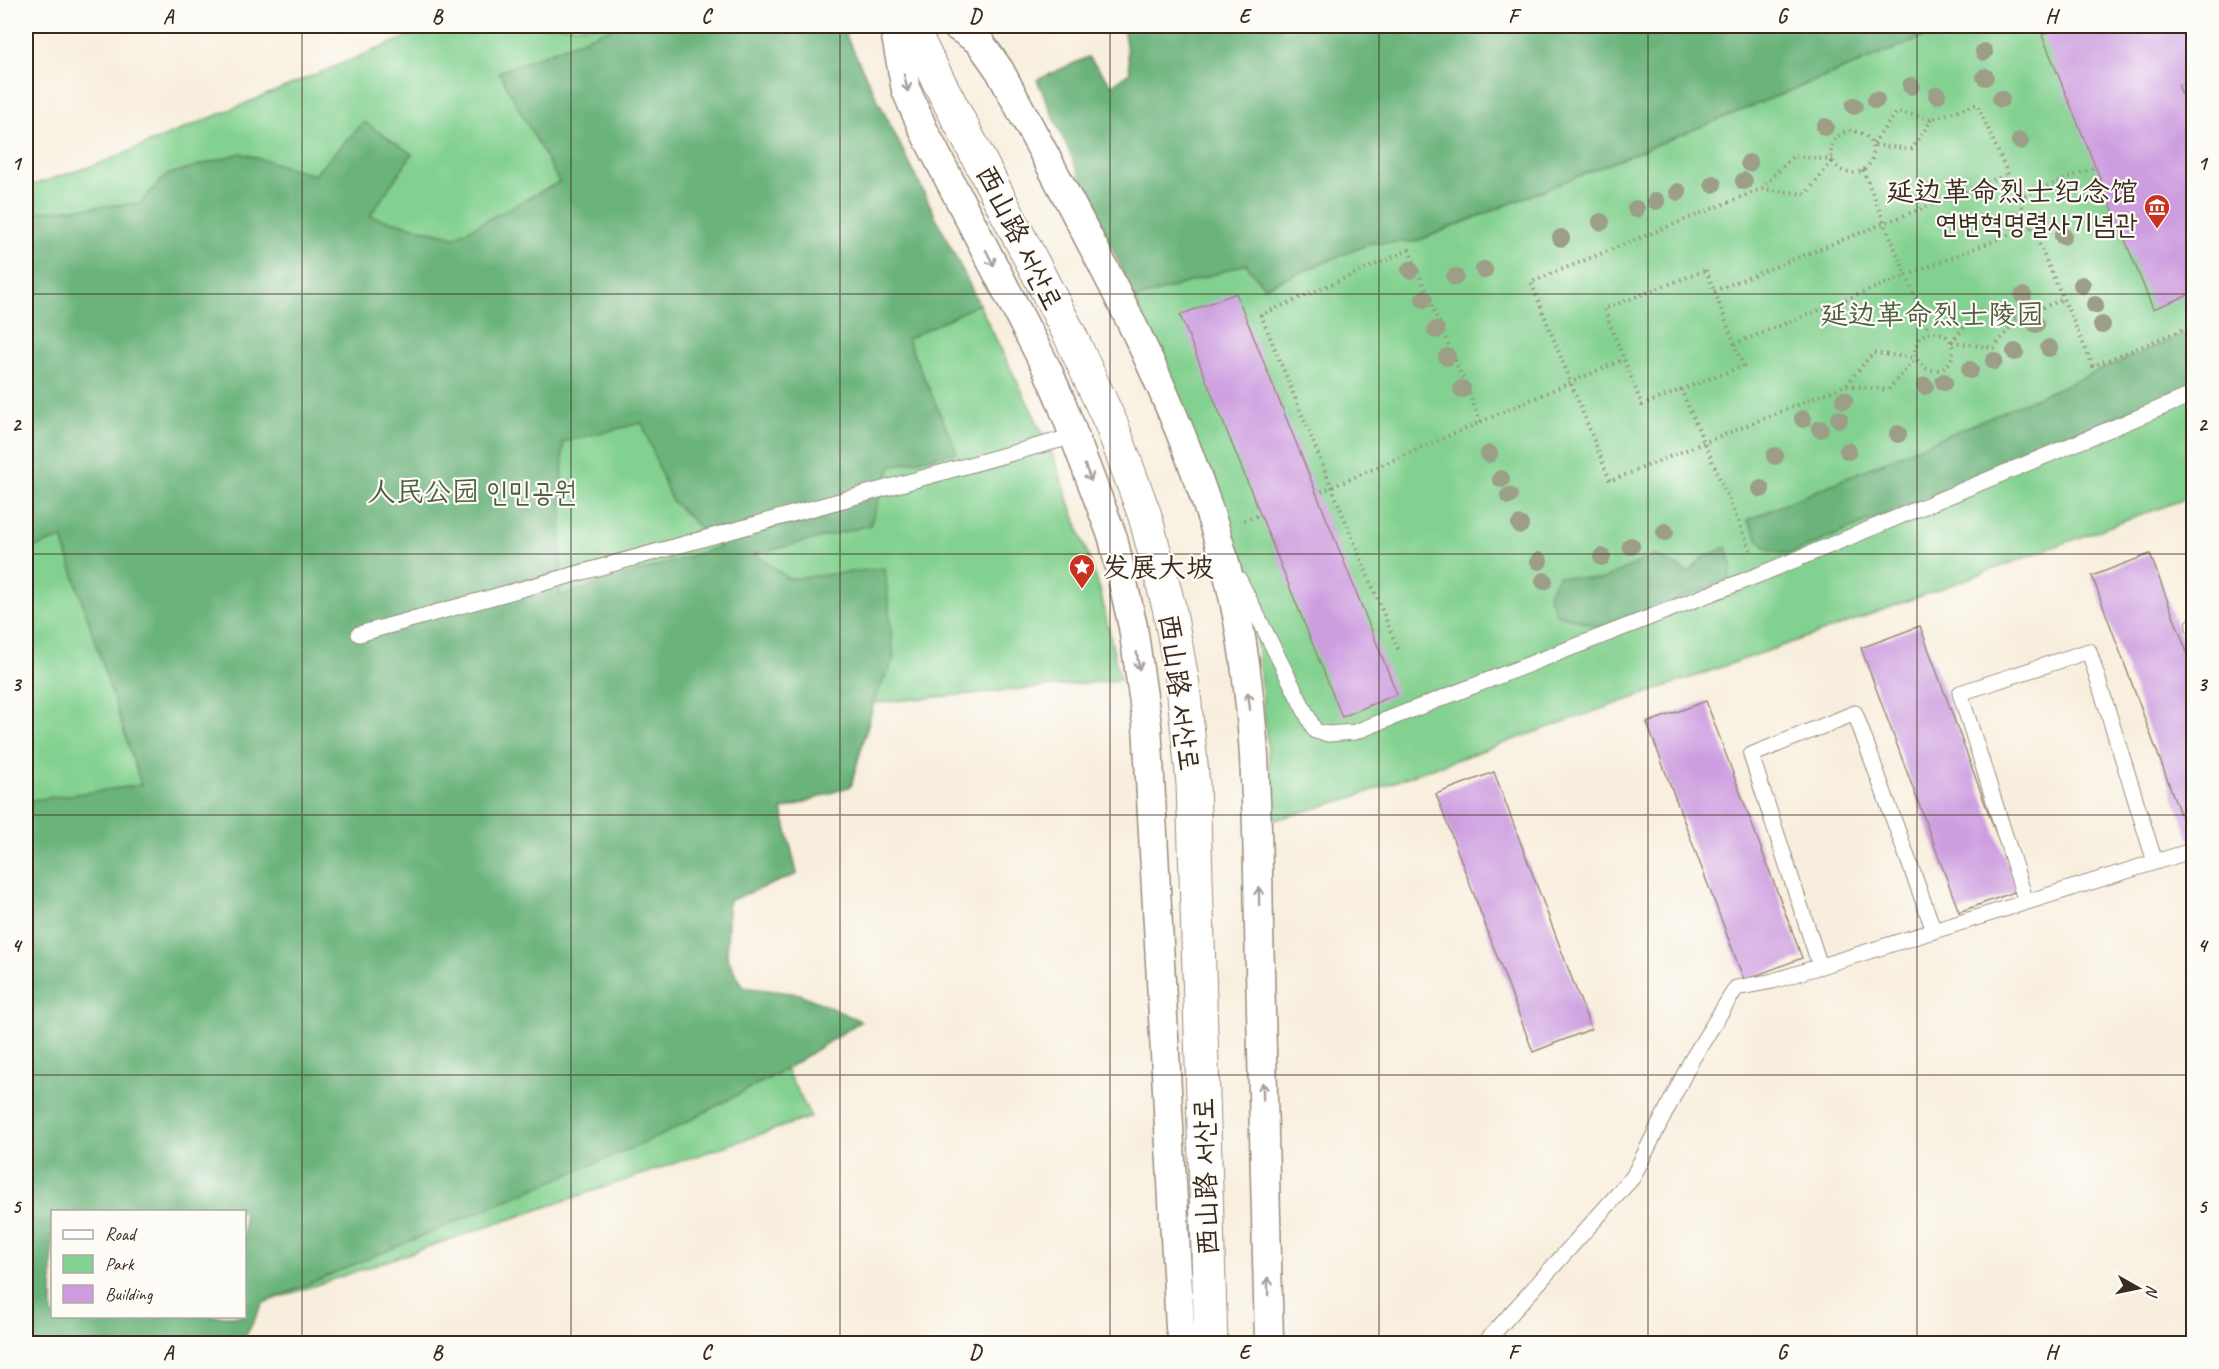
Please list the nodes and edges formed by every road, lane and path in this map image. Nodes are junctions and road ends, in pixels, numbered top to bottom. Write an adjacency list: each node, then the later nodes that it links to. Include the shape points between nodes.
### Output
1 (894, 26): 29 (street, one-way to 29, via 906,90 1047,369)
2 (910, 26): 43 (street, 西山路 서산로, via 1070,335 1112,426 1145,516 1169,607 1183,685 1193,784)
3 (956, 26): 33 (street, via 979,42 1000,71 1128,312 1178,423)
4 (1932, 119): 5 (path, via 1911,149); 5 (path, via 1896,112); 9 (path, via 1977,104)
5 (1872, 145): 6 (path, via 1857,132 1844,133 1834,141); 8 (path, via 1872,159)
6 (1833, 160): 8 (path, via 1842,170); 10 (path, via 1792,156); 10 (path, via 1806,194)
7 (2096, 167): 11 (path)
8 (1863, 170): 12 (path)
9 (2008, 174): 11 (path); 12 (path)
10 (1761, 189): 24 (path, via 1531,282)
11 (2019, 198): 13 (path)
12 (1885, 223): 14 (path); 15 (path)
13 (2031, 226): 14 (path); 16 (path)
14 (1906, 275): 19 (path); 21 (path)
15 (1714, 291): 21 (path); 23 (path, via 1706,270 1604,309)
16 (2064, 299): 17 (path); 18 (path, via 2093,366)
17 (2018, 317): 20 (path, via 1980,310); 20 (path, via 1994,348)
18 (2193, 325)
19 (1929, 332): 20 (path, via 1942,333); 22 (path, via 1918,339)
20 (1951, 342): 22 (path, via 1953,355 1942,369 1924,368)
21 (1734, 344): 26 (path, via 1743,366)
22 (1916, 358): 25 (path, via 1888,390); 25 (path, via 1873,353)
23 (1624, 359): 24 (path); 26 (path, via 1642,405)
24 (1571, 382): 28 (path); 30 (path, via 1610,481)
25 (1846, 385): 30 (path)
26 (1681, 389): 30 (path)
27 (2193, 394): 34 (lane)
28 (1481, 422): 31 (path); 31 (path, via 1410,250 1261,315)
29 (1074, 436): 35 (lane); 42 (street, one-way to 42, via 1113,538 1133,627 1147,724 1180,1328)
30 (1704, 442): 34 (path)
31 (1332, 488): 32 (path); 36 (path)
32 (1316, 494)
33 (1215, 530): 34 (lane, via 1315,731 1328,734 1355,732); 44 (street, one-way to 33, via 1255,752 1242,642)
34 (1761, 574)
35 (359, 634)
36 (1398, 650)
37 (2193, 850): 38 (lane)
38 (2155, 862): 39 (lane); 39 (lane, via 2089,651 1959,693)
39 (2026, 902): 40 (lane)
40 (1934, 931): 41 (lane); 41 (lane, via 1855,713 1751,755)
41 (1820, 966): 45 (lane, via 1736,988 1691,1061 1633,1177)
42 (1186, 1344)
43 (1211, 1344)
44 (1267, 1344)
45 (1484, 1344)

